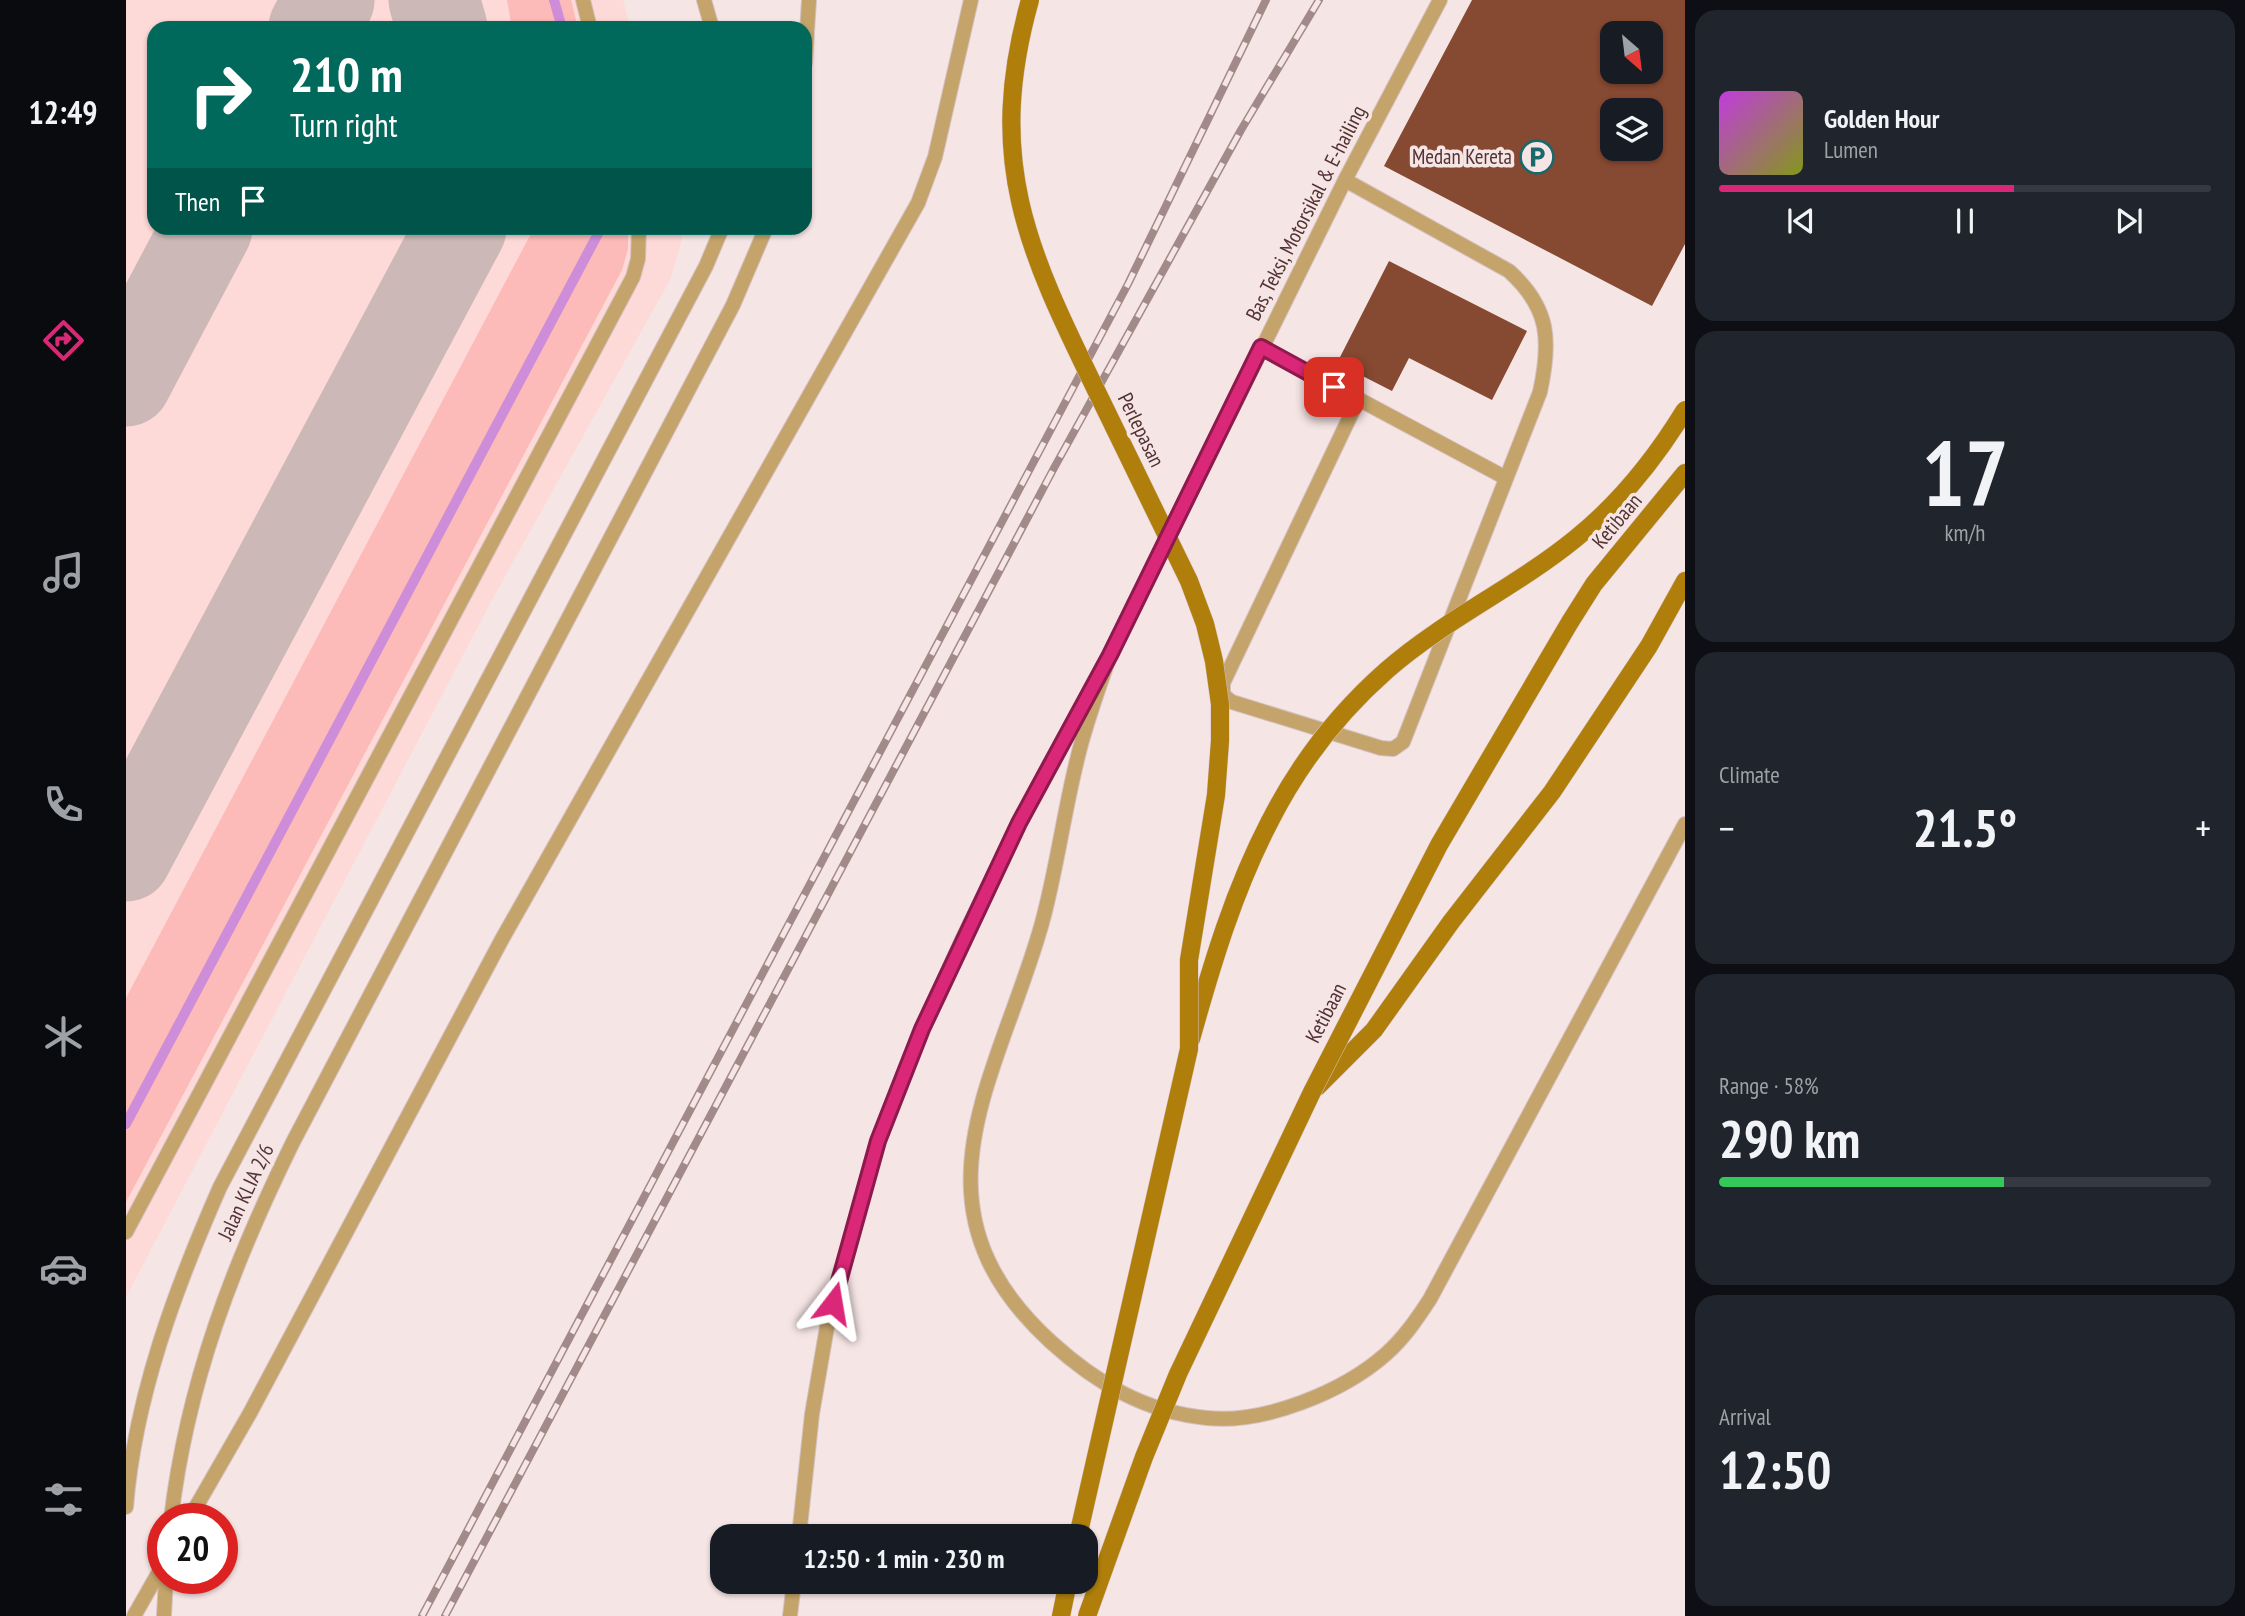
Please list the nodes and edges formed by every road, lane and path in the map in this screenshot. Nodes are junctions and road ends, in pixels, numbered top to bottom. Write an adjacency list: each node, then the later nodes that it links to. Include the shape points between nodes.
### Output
1 (583, 0): 7 (lane)
2 (704, 0): 8 (lane)
3 (809, 0): 9 (lane)
4 (971, 0): 26 (lane, via 935,157 918,203 501,941)
5 (1030, 0): 22 (main road, Perlepasan, bridge, via 1012,87 1010,136 1024,219 1060,318 1189,581 1214,661 1220,704 1219,755 1189,960)
6 (1440, 0): 10 (lane, Bas, Teksi, Motorsikal & E-hailing)
7 (588, 21)
8 (710, 21)
9 (808, 21)
10 (1345, 180): 14 (lane, Bas, Teksi, Motorsikal & E-hailing); 18 (lane, via 1509,271 1526,286 1539,308 1548,357 1540,392)
11 (639, 235): 24 (lane, via 633,276)
12 (719, 235): 27 (lane, via 220,1186 161,1341)
13 (763, 235): 25 (lane, Jalan KLIA 2/6, via 727,317 293,1142 233,1273 199,1375)
14 (1261, 347): 15 (lane); 20 (lane, Bas, Teksi, Motorsikal & E-hailing)
15 (1358, 400): 18 (lane); 18 (lane, via 1223,683 1223,695 1231,702 1381,748 1393,749 1403,742)
16 (1685, 410): 22 (main road, bridge, via 1639,478 1606,512 1575,539 1387,670 1318,743 1293,776 1248,863)
17 (1685, 473): 23 (main road, Ketibaan, bridge, via 1594,584 1570,622 1439,845)
18 (1507, 478)
19 (1685, 580): 23 (main road, via 1648,646 1552,792 1374,1030)
20 (1110, 655): 21 (lane, via 1079,751 1041,926 979,1109 970,1182 984,1246 997,1278 1018,1307 1040,1332 1092,1375 1156,1409 1222,1420 1294,1405 1362,1371 1409,1330 1430,1299); 28 (lane, Bas, Teksi, Motorsikal & E-hailing, via 962,940 878,1141 827,1326)
21 (1685, 824)
22 (1188, 1049): 29 (main road, bridge)
23 (1312, 1092): 38 (main road, Ketibaan, bridge, via 1178,1374)
24 (126, 1232)
25 (174, 1503)
26 (198, 1503)
27 (126, 1507)
28 (800, 1524)
29 (1081, 1524)
30 (147, 1594): 34 (lane)
31 (165, 1594): 35 (lane)
32 (793, 1594): 36 (lane)
33 (1066, 1594): 37 (main road)
34 (134, 1616)
35 (164, 1616)
36 (790, 1616)
37 (1061, 1616)
38 (1087, 1616)

